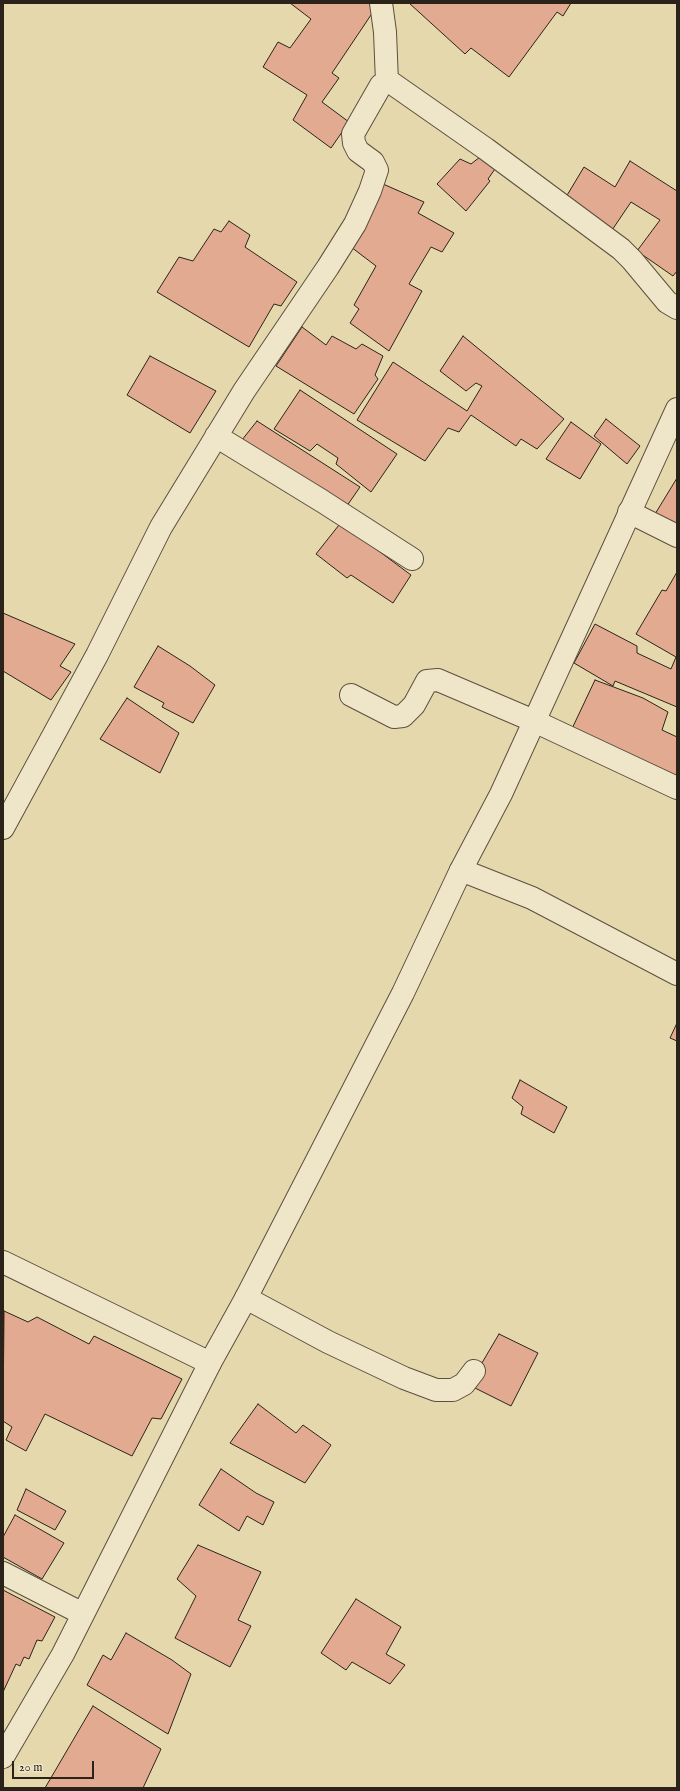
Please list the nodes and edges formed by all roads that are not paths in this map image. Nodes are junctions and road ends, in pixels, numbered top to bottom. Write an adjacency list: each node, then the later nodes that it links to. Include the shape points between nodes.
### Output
1 (381, 3): 2 (street)
2 (387, 82): 3 (street, via 486,149 621,249 667,302); 5 (street, via 381,85 353,134 358,151 374,162 377,170 370,191 328,267 271,349)
3 (677, 308)
4 (677, 409): 6 (street)
5 (216, 436): 8 (street); 12 (street, via 162,527 97,655)
6 (629, 512): 7 (street); 10 (street)
7 (677, 536)
8 (412, 559)
9 (351, 694): 10 (street, via 394,717 403,716 414,705 427,681 438,680)
10 (534, 721): 11 (street); 13 (street, via 501,794)
11 (677, 788)
12 (3, 828)
13 (461, 870): 14 (street, via 532,898); 16 (street, via 403,993)
14 (677, 974)
15 (3, 1262): 17 (street)
16 (246, 1298): 17 (street); 18 (street, via 335,1346 436,1390 452,1390 464,1384)
17 (210, 1363): 20 (street)
18 (474, 1372)
19 (3, 1573): 20 (street)
20 (83, 1614): 21 (street, via 63,1654)
21 (3, 1757)

